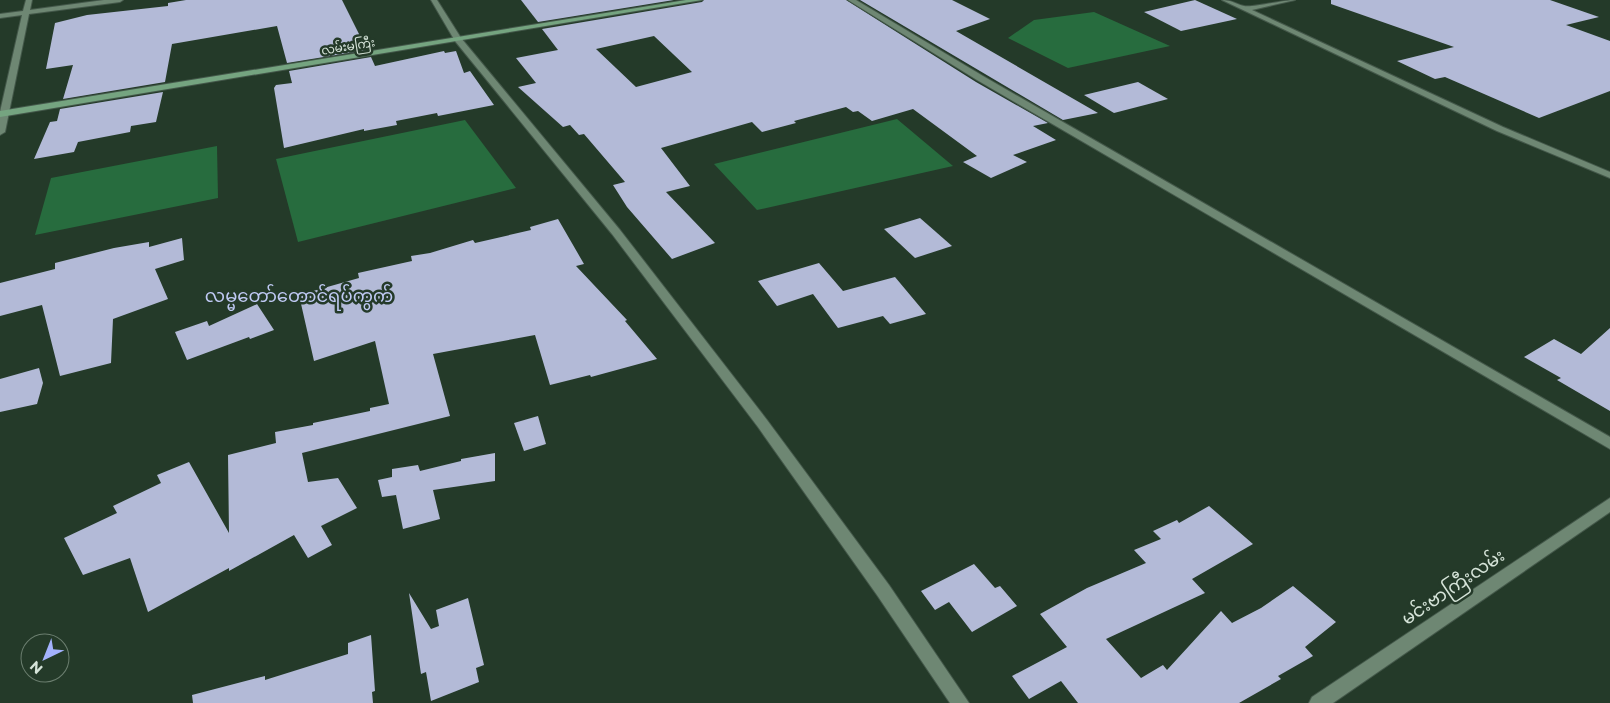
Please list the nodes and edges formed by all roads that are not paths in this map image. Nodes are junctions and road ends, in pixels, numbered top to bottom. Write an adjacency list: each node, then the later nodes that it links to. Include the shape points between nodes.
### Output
1 (29, 0): 9 (street)
2 (120, 0): 9 (street)
3 (434, 0): 11 (street)
4 (699, 0): 11 (main road, လမ်းမကြီး)
5 (851, 0): 15 (street)
6 (1225, 0): 8 (street)
7 (1292, 0): 8 (street)
8 (1245, 9): 14 (street, via 1500,129)
9 (26, 13): 10 (street); 12 (street)
10 (0, 16)
11 (458, 39): 12 (main road, လမ်းမကြီး); 17 (street, via 638,259 792,463)
12 (3, 114): 13 (street)
13 (0, 132)
14 (1610, 175)
15 (1610, 444)
16 (1610, 504): 18 (street, မင်းဗာကြီးလမ်း)
17 (960, 703)
18 (1318, 703)

